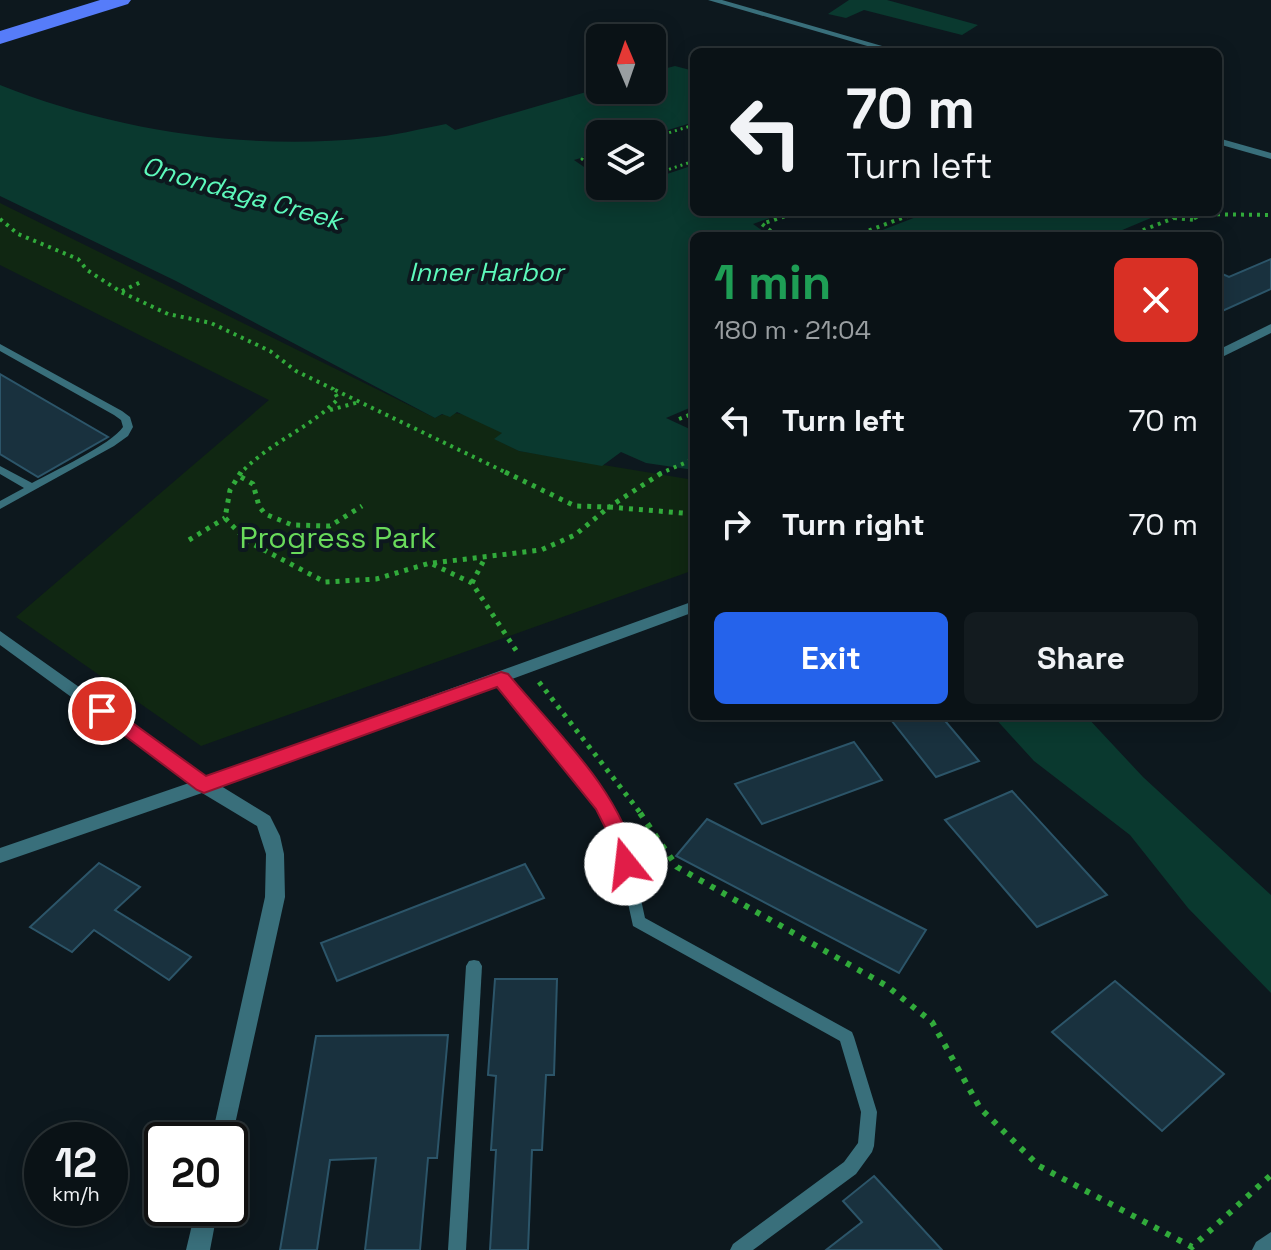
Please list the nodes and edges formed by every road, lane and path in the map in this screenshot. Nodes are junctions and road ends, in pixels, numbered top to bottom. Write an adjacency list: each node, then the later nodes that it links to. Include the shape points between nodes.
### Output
1 (121, 0): 3 (main road)
2 (712, 0): 4 (street)
3 (0, 38)
4 (884, 48)
5 (690, 126): 6 (path)
6 (666, 134)
7 (1222, 142): 8 (street)
8 (1271, 156)
9 (690, 162): 10 (path)
10 (666, 170)
11 (1222, 214): 12 (path)
12 (1271, 215)
13 (785, 216): 18 (path, via 762,224)
14 (907, 216): 19 (path)
15 (1195, 216): 16 (path, via 1197,220)
16 (1174, 218): 20 (path)
17 (0, 219): 22 (path, via 18,234 78,259)
18 (772, 232)
19 (865, 232)
20 (1138, 232)
21 (143, 281): 22 (path)
22 (121, 292): 26 (path, via 168,314 211,323)
23 (1271, 328): 25 (street)
24 (0, 347): 34 (lane, via 118,413 128,427 110,444)
25 (1222, 353)
26 (333, 389): 27 (path); 28 (path, via 338,399)
27 (359, 402): 28 (path); 37 (path, via 575,506)
28 (329, 410): 33 (path, via 261,454)
29 (690, 415): 30 (path)
30 (679, 419)
31 (690, 461): 37 (path, via 652,477)
32 (0, 469): 34 (lane)
33 (241, 477): 36 (path, via 253,484 260,509 270,518 294,524 330,526); 39 (path, via 231,488)
34 (32, 488): 35 (lane)
35 (0, 506)
36 (362, 506)
37 (609, 507): 38 (path); 41 (path, via 574,536 526,554)
38 (690, 514)
39 (225, 518): 40 (path); 42 (path, via 247,541 325,582 376,579)
40 (189, 540)
41 (485, 558): 42 (path); 43 (path)
42 (430, 563): 43 (path)
43 (472, 583): 46 (path)
44 (690, 607): 46 (street)
45 (0, 637): 48 (street)
46 (528, 668): 47 (street); 52 (path, via 629,796 677,867 887,986 932,1022 980,1108 1039,1166 1192,1247)
47 (501, 679): 48 (street); 57 (lane, via 604,804 620,835 638,922 846,1037 869,1112 866,1146 850,1168)
48 (204, 785): 49 (street); 51 (street, via 264,821 275,854 275,897)
49 (0, 856)
50 (474, 966): 56 (lane)
51 (226, 1122)
52 (1271, 1175)
53 (203, 1226): 55 (street)
54 (1271, 1244): 58 (street)
55 (198, 1250)
56 (457, 1250)
57 (739, 1250)
58 (1264, 1250)

